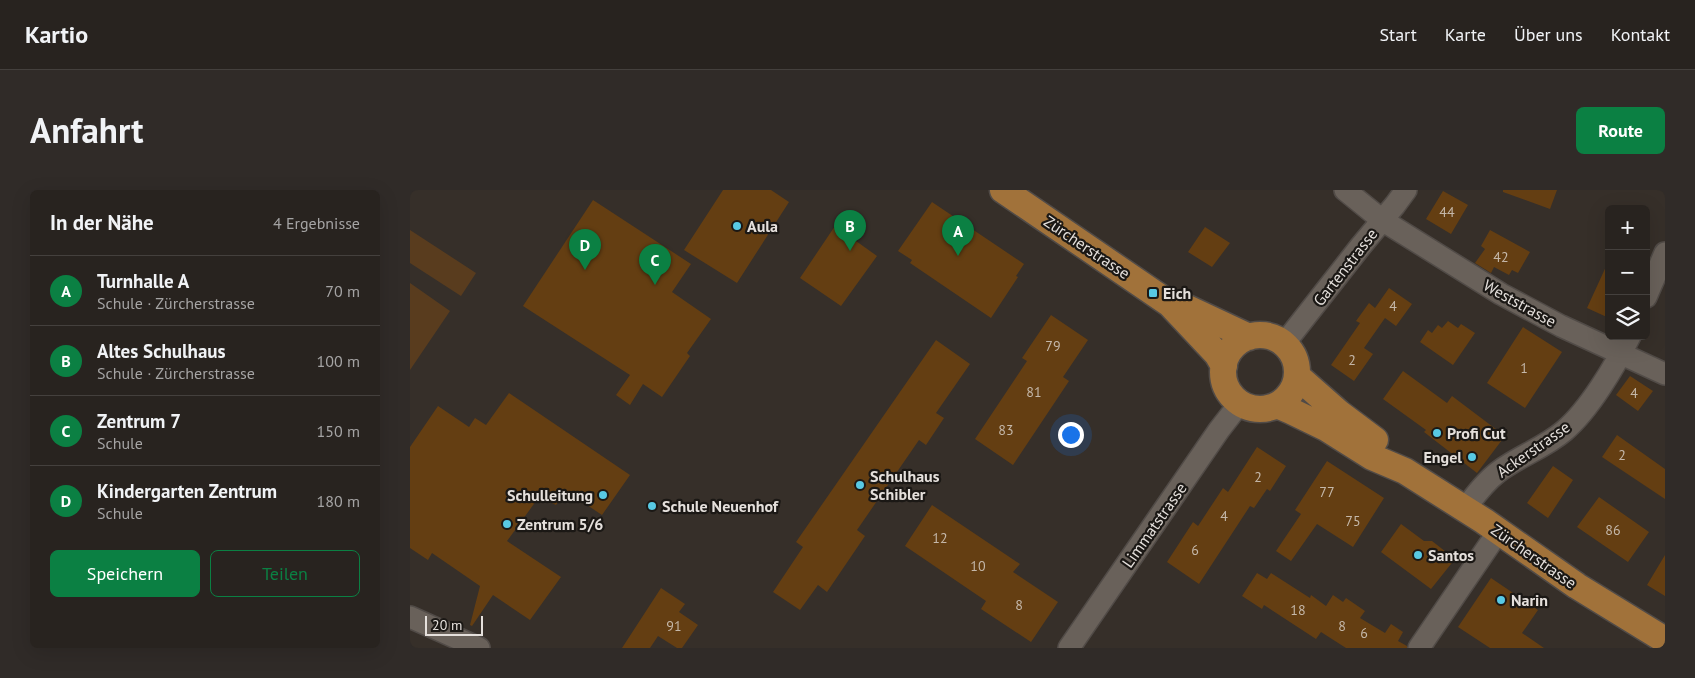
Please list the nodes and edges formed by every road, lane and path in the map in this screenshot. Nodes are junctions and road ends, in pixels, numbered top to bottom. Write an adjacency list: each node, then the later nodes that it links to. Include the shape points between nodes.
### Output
1 (1003, 190): 7 (main road, Zürcherstrasse)
2 (1344, 190): 4 (street, Weststrasse)
3 (1406, 190): 4 (street, Gartenstrasse)
4 (1382, 220): 9 (street, Gartenstrasse); 10 (street, Weststrasse, via 1501,294 1561,326)
5 (1665, 253): 6 (street)
6 (1647, 295)
7 (1170, 304): 8 (main road, Zürcherstrasse); 11 (main road, Zürcherstrasse, via 1217,354)
8 (1249, 337): 9 (main road, via 1268,336); 11 (main road, via 1233,346)
9 (1284, 344): 13 (main road, via 1295,358)
10 (1625, 345): 12 (street, Weststrasse); 17 (street, Ackerstrasse, via 1581,413 1564,431 1499,471 1481,487)
11 (1224, 366): 14 (main road, via 1226,387)
12 (1665, 374)
13 (1297, 376): 15 (main road, via 1291,393); 16 (main road, Zürcherstrasse, via 1382,444)
14 (1240, 403): 15 (main road, via 1258,409); 22 (street, Limmatstrasse, via 1218,430)
15 (1277, 405): 16 (main road, Zürcherstrasse, via 1326,428 1372,457)
16 (1405, 470): 17 (main road, Zürcherstrasse)
17 (1465, 509): 18 (main road, Zürcherstrasse)
18 (1498, 532): 20 (main road, Zürcherstrasse); 23 (street)
19 (410, 617): 21 (street)
20 (1665, 640)
21 (479, 648)
22 (1069, 648)
23 (1419, 648)

